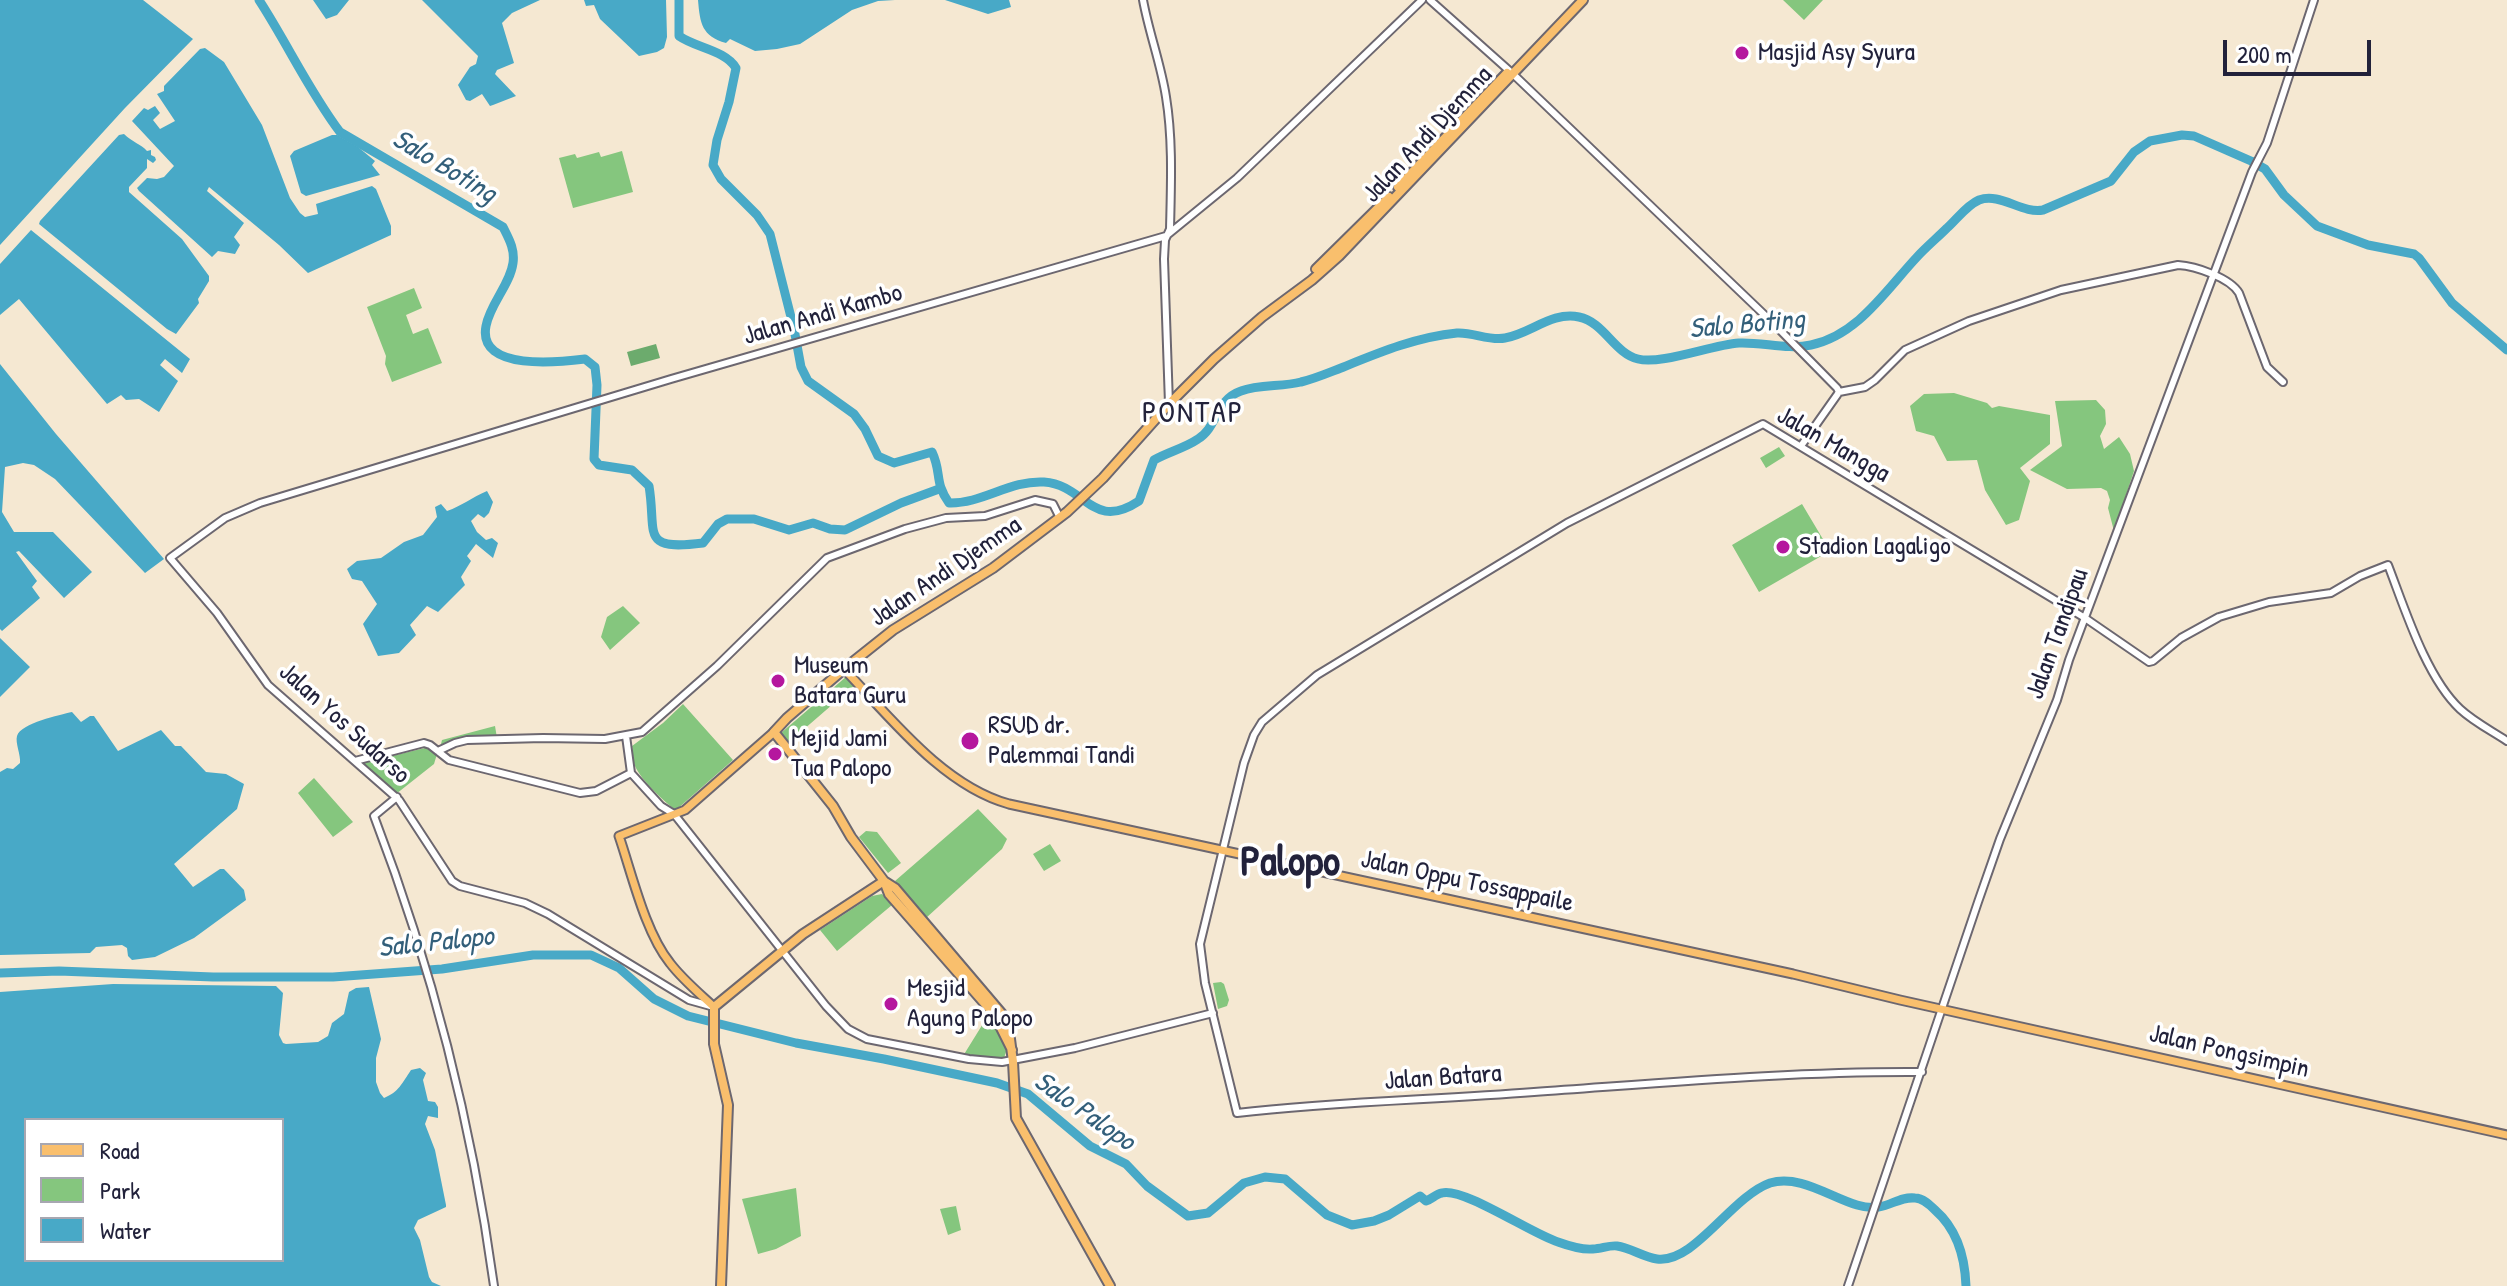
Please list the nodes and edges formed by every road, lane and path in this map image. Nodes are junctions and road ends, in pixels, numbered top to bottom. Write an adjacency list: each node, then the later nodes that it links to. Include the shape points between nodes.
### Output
1 (1143, 0): 8 (street, via 1168,114 1171,223)
2 (1422, 0): 8 (street, Jalan Andi Kambo, via 1237,178)
3 (1430, 0): 7 (street)
4 (1576, 0): 7 (highway, Jalan Andi Djemma)
5 (1583, 0): 7 (highway, Jalan Andi Djemma)
6 (2314, 0): 9 (street, Jalan Tandipau, via 2267,143)
7 (1511, 73): 11 (street); 12 (highway, Jalan Andi Djemma, via 1327,264)
8 (1166, 236): 12 (street); 15 (street, Jalan Andi Kambo, via 243,509)
9 (2213, 276): 10 (street, via 2235,286 2267,367); 11 (street, via 2178,265 2061,290 1918,342 1871,384); 16 (street, Jalan Tandipau)
10 (2283, 382)
11 (1839, 392): 13 (street)
12 (1169, 404): 14 (highway, Jalan Andi Djemma)
13 (1801, 446): 16 (street, Jalan Mangga); 26 (street, Jalan Mangga, via 1761,424 1567,523 1317,675 1262,722 1248,751)
14 (1069, 511): 17 (highway, Jalan Andi Djemma); 19 (street, via 1035,500 985,516 925,523 827,558 684,697 642,732)
15 (170, 558): 22 (street, Jalan Yos Sudarso, via 268,685)
16 (2085, 618): 20 (street, Jalan Mangga, via 2151,662 2219,617 2269,602 2331,593 2388,565 2443,686 2466,714); 29 (street, Jalan Tandipau)
17 (844, 669): 18 (highway, Jalan Andi Djemma); 26 (main road, Jalan Oppu Tossappaile, via 919,748 982,795)
18 (774, 732): 25 (main road, Jalan Andi Djemma); 27 (highway)
19 (626, 736): 21 (street, via 467,740); 23 (street)
20 (2507, 741)
21 (438, 751): 22 (street, via 424,743); 23 (street, via 449,760 580,793)
22 (355, 761): 24 (street, Jalan Yos Sudarso)
23 (631, 773): 25 (street)
24 (397, 797): 30 (street, Jalan Yos Sudarso, via 455,883 548,914 689,1000); 35 (street, via 374,816 440,1013)
25 (674, 814): 28 (street); 30 (main road, Jalan Andi Djemma, via 619,836 666,958)
26 (1223, 849): 29 (main road, Jalan Oppu Tossappaile); 31 (street, Jalan Batara, via 1200,944)
27 (884, 881): 28 (highway); 32 (highway, via 889,894 934,939 994,1014)
28 (783, 949): 30 (highway); 32 (street, via 837,1018 858,1036 969,1059)
29 (1943, 1008): 33 (street, Jalan Tandipau); 34 (main road, Jalan Pongsimpin)
30 (715, 1010): 36 (highway, via 715,1050 728,1105)
31 (1213, 1013): 32 (street); 33 (street, Jalan Batara, via 1237,1113 1770,1074)
32 (1013, 1062): 37 (highway, via 1018,1123)
33 (1922, 1072): 38 (street, Jalan Tandipau)
34 (2507, 1135)
35 (494, 1286)
36 (721, 1286)
37 (1110, 1286)
38 (1848, 1286)

